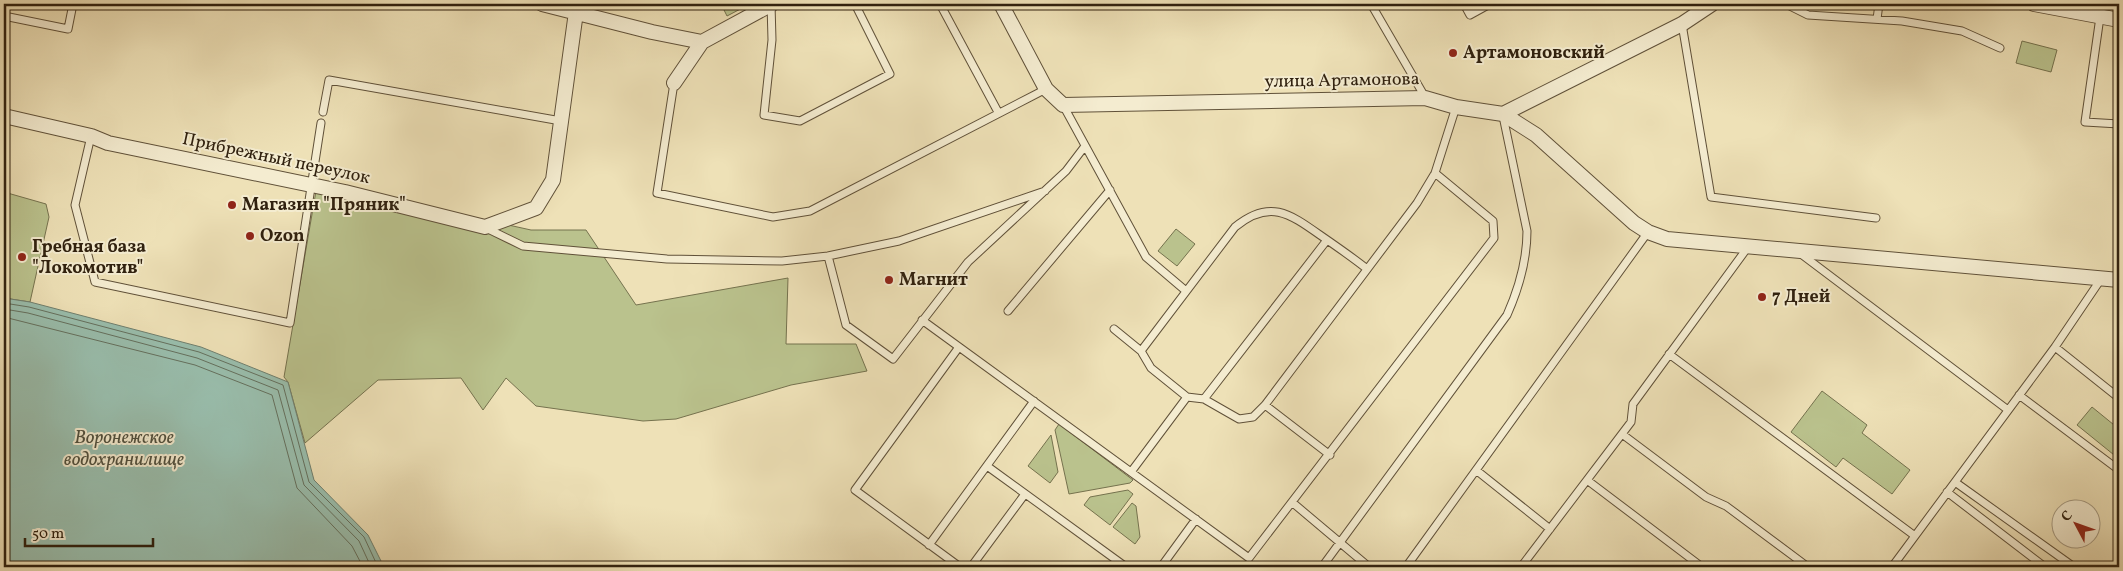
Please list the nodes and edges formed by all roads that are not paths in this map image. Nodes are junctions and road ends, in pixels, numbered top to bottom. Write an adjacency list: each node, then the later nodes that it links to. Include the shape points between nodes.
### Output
1 (73, 4): 15 (lane, via 68,28)
2 (542, 4): 14 (street)
3 (772, 4): 4 (lane, via 772,40 764,115 800,121 890,74); 20 (street)
4 (855, 4)
5 (940, 4): 28 (lane)
6 (1001, 4): 23 (street)
7 (1371, 4): 24 (lane)
8 (1464, 4): 9 (lane, via 1470,15)
9 (1490, 4)
10 (1712, 4): 19 (street)
11 (1786, 4): 17 (lane, via 1808,15)
12 (1879, 4): 17 (lane)
13 (2034, 4): 16 (street)
14 (576, 12): 20 (street); 31 (street)
15 (4, 16)
16 (2100, 17): 18 (street); 33 (lane, via 2085,122)
17 (1877, 19): 21 (lane, via 1962,31)
18 (2119, 20)
19 (1682, 24): 29 (street); 40 (lane, via 1710,197)
20 (702, 42): 22 (street)
21 (2000, 48)
22 (674, 84): 28 (lane, via 657,193 773,216 810,211)
23 (1046, 89): 25 (street); 28 (lane)
24 (1425, 98): 25 (street, улица Артамонова); 26 (street, улица Артамонова)
25 (1063, 105): 35 (lane)
26 (1456, 107): 29 (street, улица Артамонова); 36 (lane)
27 (323, 112): 31 (lane, via 330,80)
28 (998, 112)
29 (1503, 114): 42 (street, via 1536,135); 79 (lane, via 1527,231 1527,247 1516,295 1507,315)
30 (4, 116): 34 (street, Прибрежный переулок)
31 (561, 121): 41 (street, via 553,180 536,208)
32 (321, 124): 37 (lane)
33 (2119, 124)
34 (90, 136): 37 (street, Прибрежный переулок, via 108,143); 37 (lane, via 75,205 95,282 290,324)
35 (1085, 146): 38 (lane); 39 (lane)
36 (1435, 173): 47 (lane); 66 (lane, via 1493,221 1494,238)
37 (310, 185): 41 (street, Прибрежный переулок)
38 (1110, 190): 50 (lane, via 1146,257); 51 (lane)
39 (1045, 191): 46 (lane, via 899,241); 52 (lane, via 968,262)
40 (1876, 218)
41 (485, 228): 46 (lane, via 523,246 592,254 782,261)
42 (1648, 232): 44 (street, via 1667,239); 68 (lane)
43 (1327, 240): 47 (lane); 50 (lane, via 1286,213 1261,212 1247,217 1235,227); 61 (lane)
44 (1749, 246): 45 (street); 57 (lane)
45 (1797, 251): 48 (street); 64 (lane)
46 (828, 256): 52 (lane, via 846,325 893,359)
47 (1368, 269): 63 (lane)
48 (2101, 279): 49 (street); 55 (lane)
49 (2119, 280)
50 (1186, 291): 56 (lane)
51 (1008, 311)
52 (922, 320): 54 (lane)
53 (1114, 329): 56 (lane)
54 (960, 347): 62 (lane); 80 (lane, via 855,490)
55 (2055, 348): 58 (lane); 60 (lane)
56 (1141, 350): 59 (lane, via 1151,368)
57 (1670, 354): 65 (lane, via 1633,404 1631,422); 78 (lane)
58 (2019, 395): 64 (lane); 69 (lane)
59 (1187, 397): 61 (lane); 70 (lane)
60 (2119, 398)
61 (1204, 399): 63 (lane, via 1239,420 1253,417)
62 (1034, 401): 67 (lane); 70 (lane)
63 (1265, 405): 66 (lane)
64 (2008, 410): 72 (lane)
65 (1622, 434): 71 (lane); 90 (lane)
66 (1330, 455): 75 (lane)
67 (986, 466): 74 (lane); 80 (lane)
68 (1476, 470): 77 (lane); 87 (lane)
69 (2119, 470)
70 (1131, 472): 76 (lane)
71 (1587, 480): 77 (lane); 89 (lane)
72 (1955, 482): 73 (lane); 93 (lane)
73 (1947, 492): 78 (lane); 92 (lane)
74 (1024, 494): 82 (lane); 83 (lane)
75 (1293, 503): 76 (lane, via 1249,558); 79 (lane)
76 (1196, 519): 84 (lane)
77 (1550, 529): 88 (lane)
78 (1915, 536): 91 (lane)
79 (1340, 543): 85 (lane); 86 (lane)
80 (929, 545): 81 (lane)
81 (960, 567)
82 (971, 567)
83 (1126, 567)
84 (1162, 567)
85 (1322, 567)
86 (1369, 567)
87 (1406, 567)
88 (1521, 567)
89 (1702, 567)
90 (1808, 567)
91 (1892, 567)
92 (2045, 567)
93 (2074, 567)

